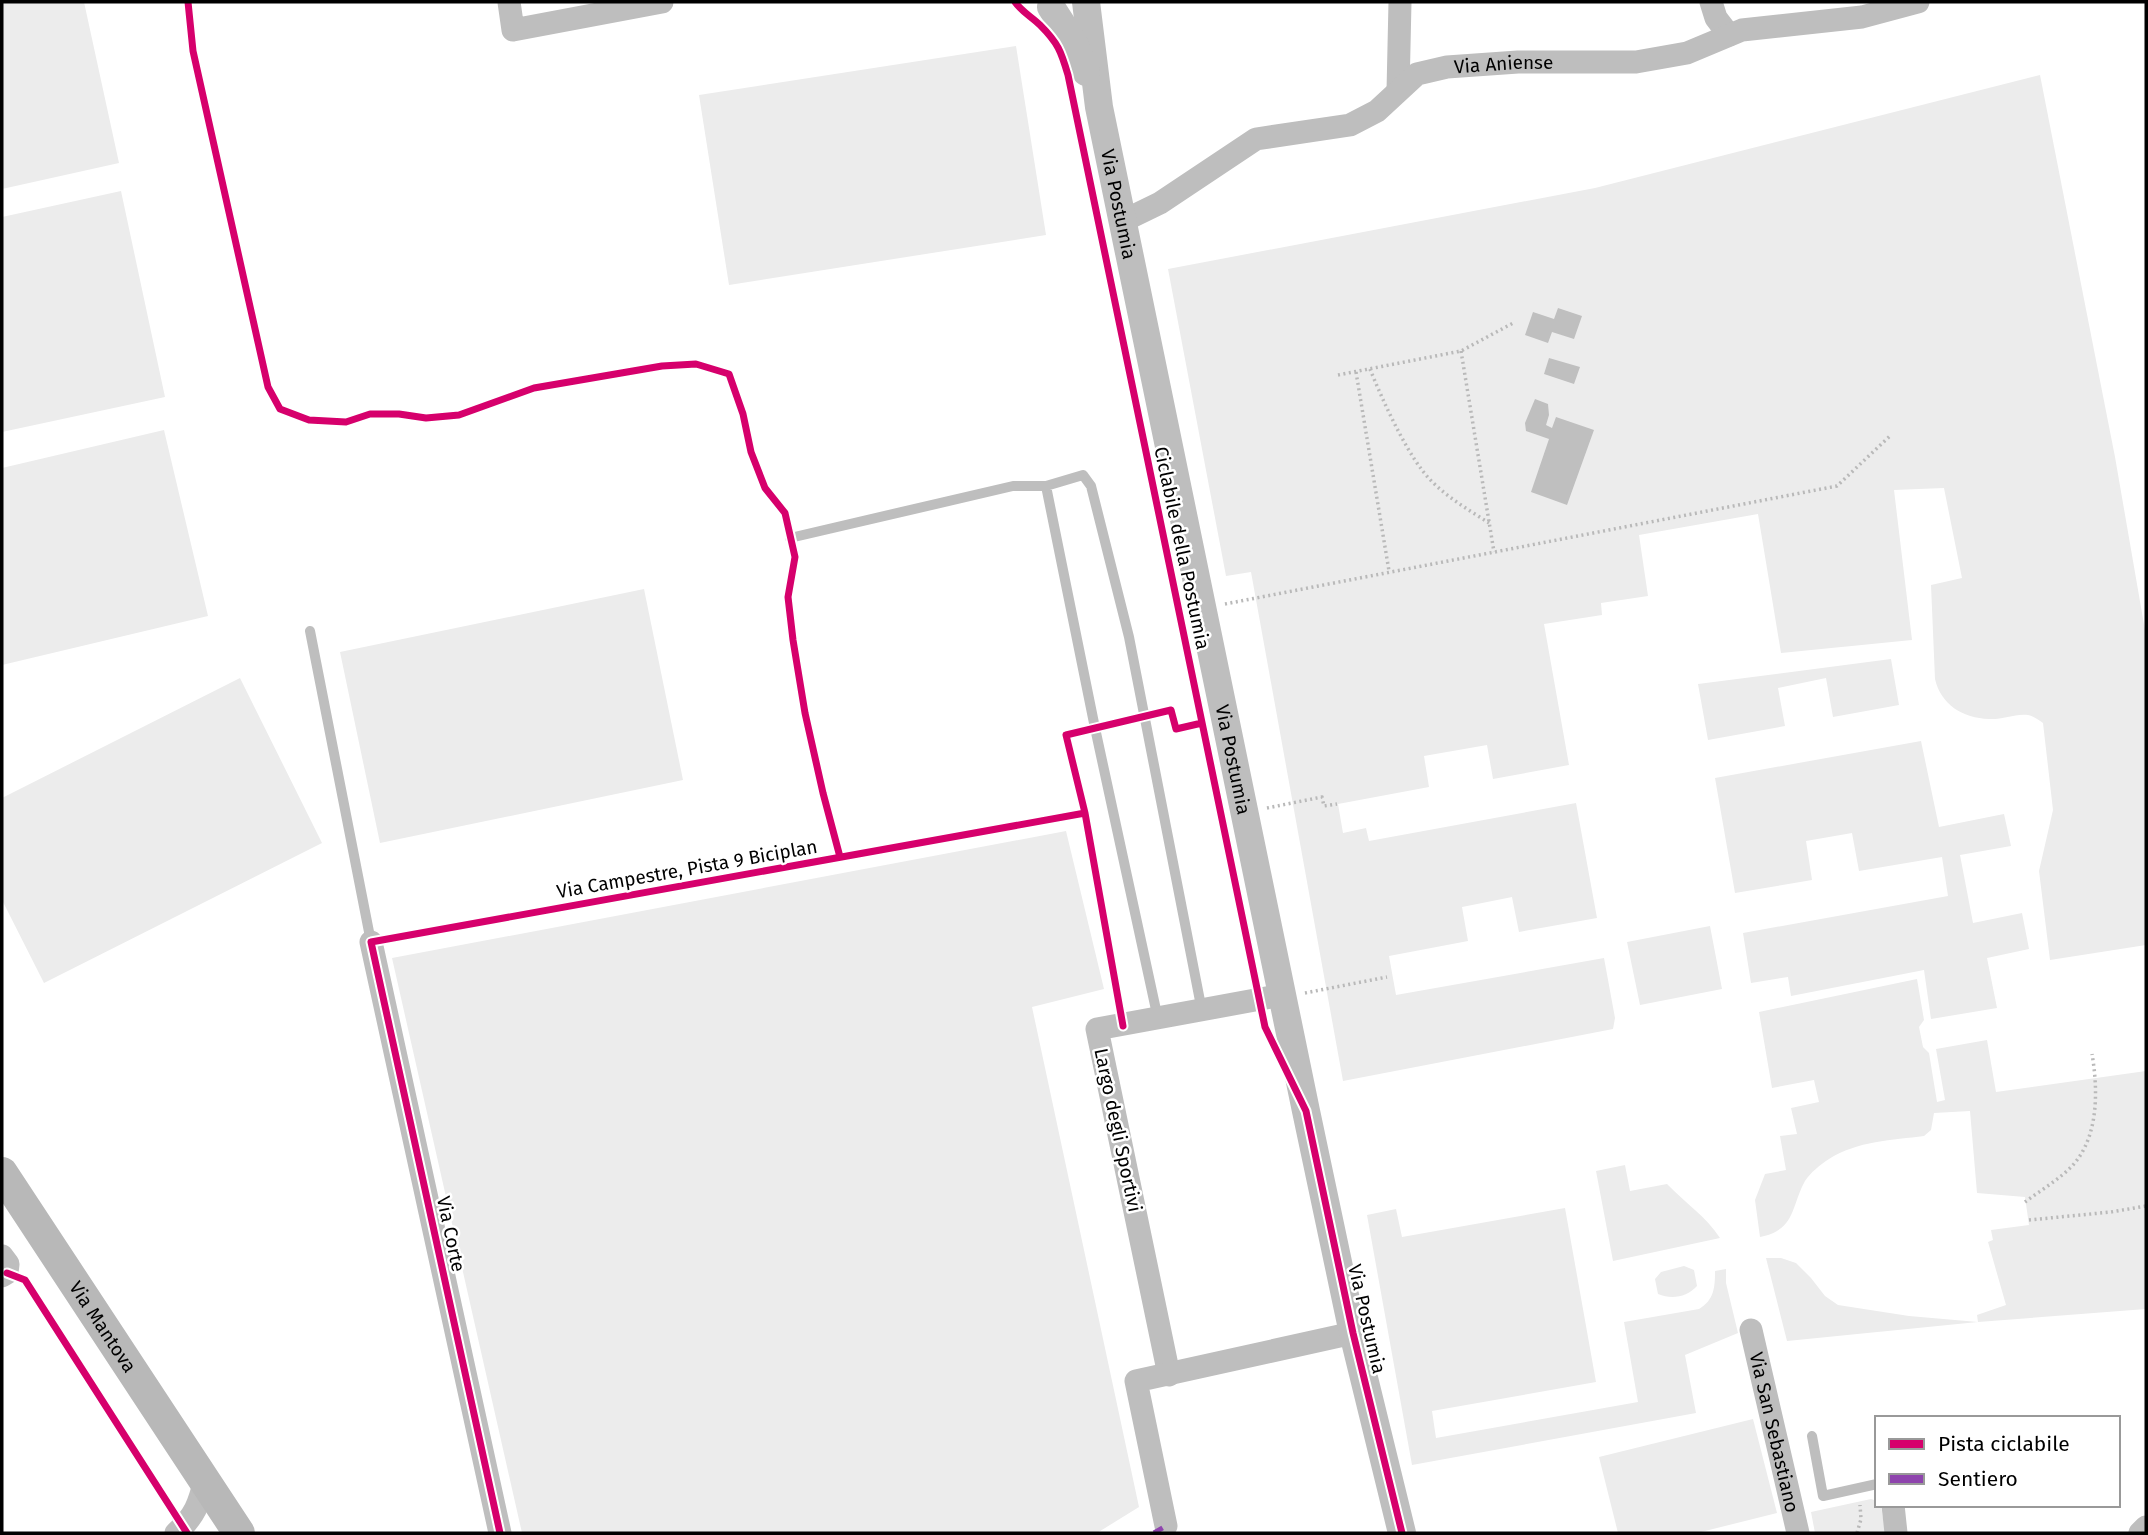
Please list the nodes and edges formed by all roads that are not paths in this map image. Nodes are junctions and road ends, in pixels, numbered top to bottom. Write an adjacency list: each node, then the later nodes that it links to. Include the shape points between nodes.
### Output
1 (509, 2): 2 (street, via 513,30)
2 (662, 2)
3 (1084, 2): 7 (street, Via Postumia, via 1069,8); 10 (street, Via Postumia)
4 (1400, 2): 9 (street)
5 (1711, 2): 8 (street, via 1716,19)
6 (1918, 2): 8 (street, Via Aniense, via 1862,18)
7 (1046, 4): 10 (street, Via Postumia, via 1074,43)
8 (1729, 35): 9 (street, Via Aniense, via 1687,53 1636,62 1447,67 1417,74)
9 (1398, 91): 11 (street, Via Aniense, via 1377,111 1350,125 1256,139 1160,203)
10 (1099, 107): 11 (street, Via Postumia)
11 (1123, 221): 16 (street, Via Postumia, via 1244,812)
12 (1046, 486): 13 (lane, via 1013,486); 17 (lane, via 1083,475 1091,486 1129,637); 18 (lane)
13 (790, 538)
14 (310, 631): 15 (lane)
15 (371, 942): 33 (street, Via Corte)
16 (1290, 995): 17 (street, Largo degli Sportivi); 23 (street, Via Postumia)
17 (1202, 1011): 18 (street, Largo degli Sportivi)
18 (1158, 1019): 24 (street, Largo degli Sportivi, via 1097,1029)
19 (2, 1173): 26 (main road, Via Mantova)
20 (2, 1256): 21 (street, via 8,1264)
21 (2, 1276)
22 (1751, 1330): 35 (street, Via San Sebastiano)
23 (1353, 1333): 24 (street); 34 (street, Via Postumia)
24 (1168, 1374): 29 (street, via 1136,1381)
25 (1812, 1436): 27 (lane, via 1823,1496)
26 (205, 1480): 31 (street, via 192,1518); 32 (main road, Via Mantova)
27 (1875, 1484)
28 (1893, 1507): 36 (street)
29 (1166, 1526)
30 (2146, 1527): 37 (street)
31 (176, 1533)
32 (239, 1533)
33 (500, 1533)
34 (1402, 1533)
35 (1798, 1533)
36 (1896, 1533)
37 (2140, 1533)

